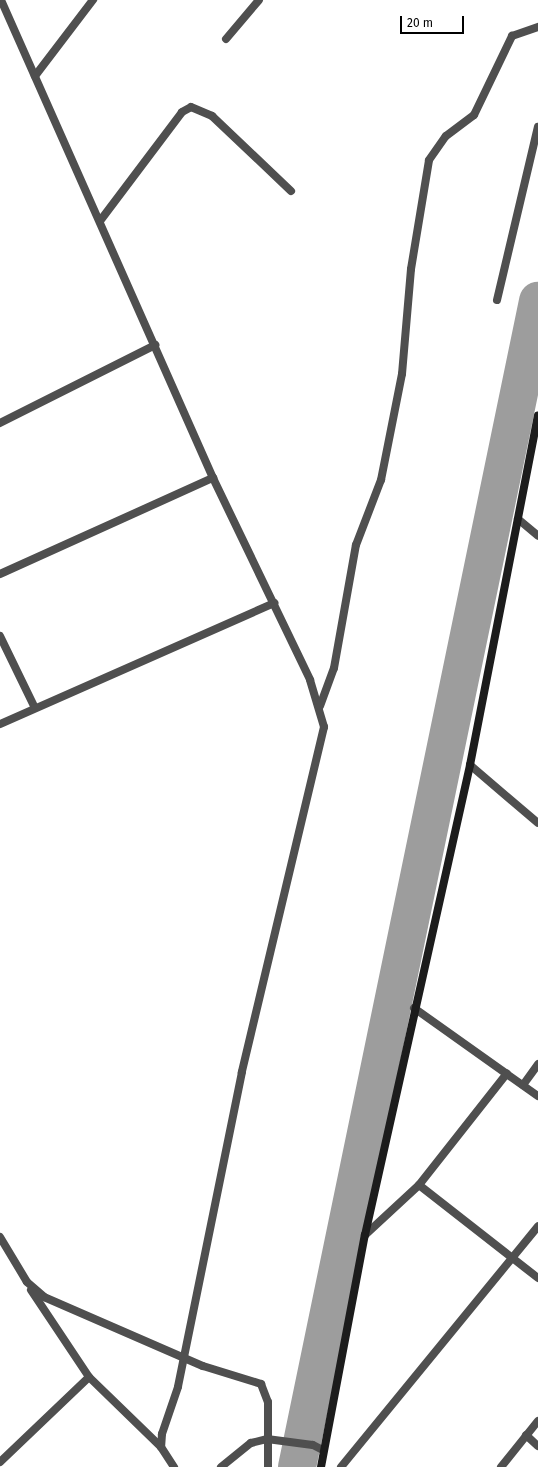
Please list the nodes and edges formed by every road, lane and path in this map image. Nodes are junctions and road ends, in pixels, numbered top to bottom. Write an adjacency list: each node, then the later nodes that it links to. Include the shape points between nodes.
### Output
1 (1, 0): 6 (street)
2 (92, 0): 6 (street)
3 (259, 0): 5 (street)
4 (538, 27): 20 (street, via 512,36 474,114 446,136 429,160 410,276 402,374 381,480 356,545 334,668)
5 (226, 40)
6 (34, 76): 9 (street)
7 (538, 127): 10 (street)
8 (291, 191): 9 (street, via 212,116 190,107 182,112)
9 (100, 221): 11 (street)
10 (496, 300)
11 (155, 345): 13 (street); 14 (street)
12 (538, 416): 15 (street)
13 (0, 422)
14 (213, 478): 17 (street); 18 (street)
15 (518, 520): 16 (street); 23 (street)
16 (538, 536)
17 (0, 574)
18 (274, 603): 20 (street); 21 (street)
19 (0, 636): 21 (street)
20 (320, 706): 37 (street, via 324,727 321,752 242,1072)
21 (35, 708): 22 (street)
22 (0, 724)
23 (470, 765): 24 (street); 25 (street)
24 (538, 823)
25 (414, 1008): 27 (street); 32 (street)
26 (538, 1064): 28 (street)
27 (507, 1073): 28 (street); 30 (street)
28 (523, 1085): 29 (street)
29 (538, 1096)
30 (419, 1185): 32 (street); 34 (street)
31 (538, 1226): 34 (street)
32 (365, 1235): 44 (street)
33 (0, 1237): 36 (street)
34 (512, 1258): 35 (street); 50 (street)
35 (538, 1278)
36 (27, 1282): 37 (street, via 44,1296); 38 (street)
37 (181, 1357): 41 (street, via 261,1384 268,1402); 43 (street, via 178,1387)
38 (89, 1377): 43 (street); 45 (street)
39 (538, 1421): 40 (street)
40 (526, 1435): 42 (street); 51 (street)
41 (267, 1439): 44 (street, via 313,1445); 47 (street, via 251,1442); 48 (street)
42 (538, 1446)
43 (161, 1447): 46 (street)
44 (323, 1450): 49 (street)
45 (0, 1462)
46 (174, 1467)
47 (221, 1467)
48 (268, 1467)
49 (320, 1467)
50 (341, 1467)
51 (501, 1467)

